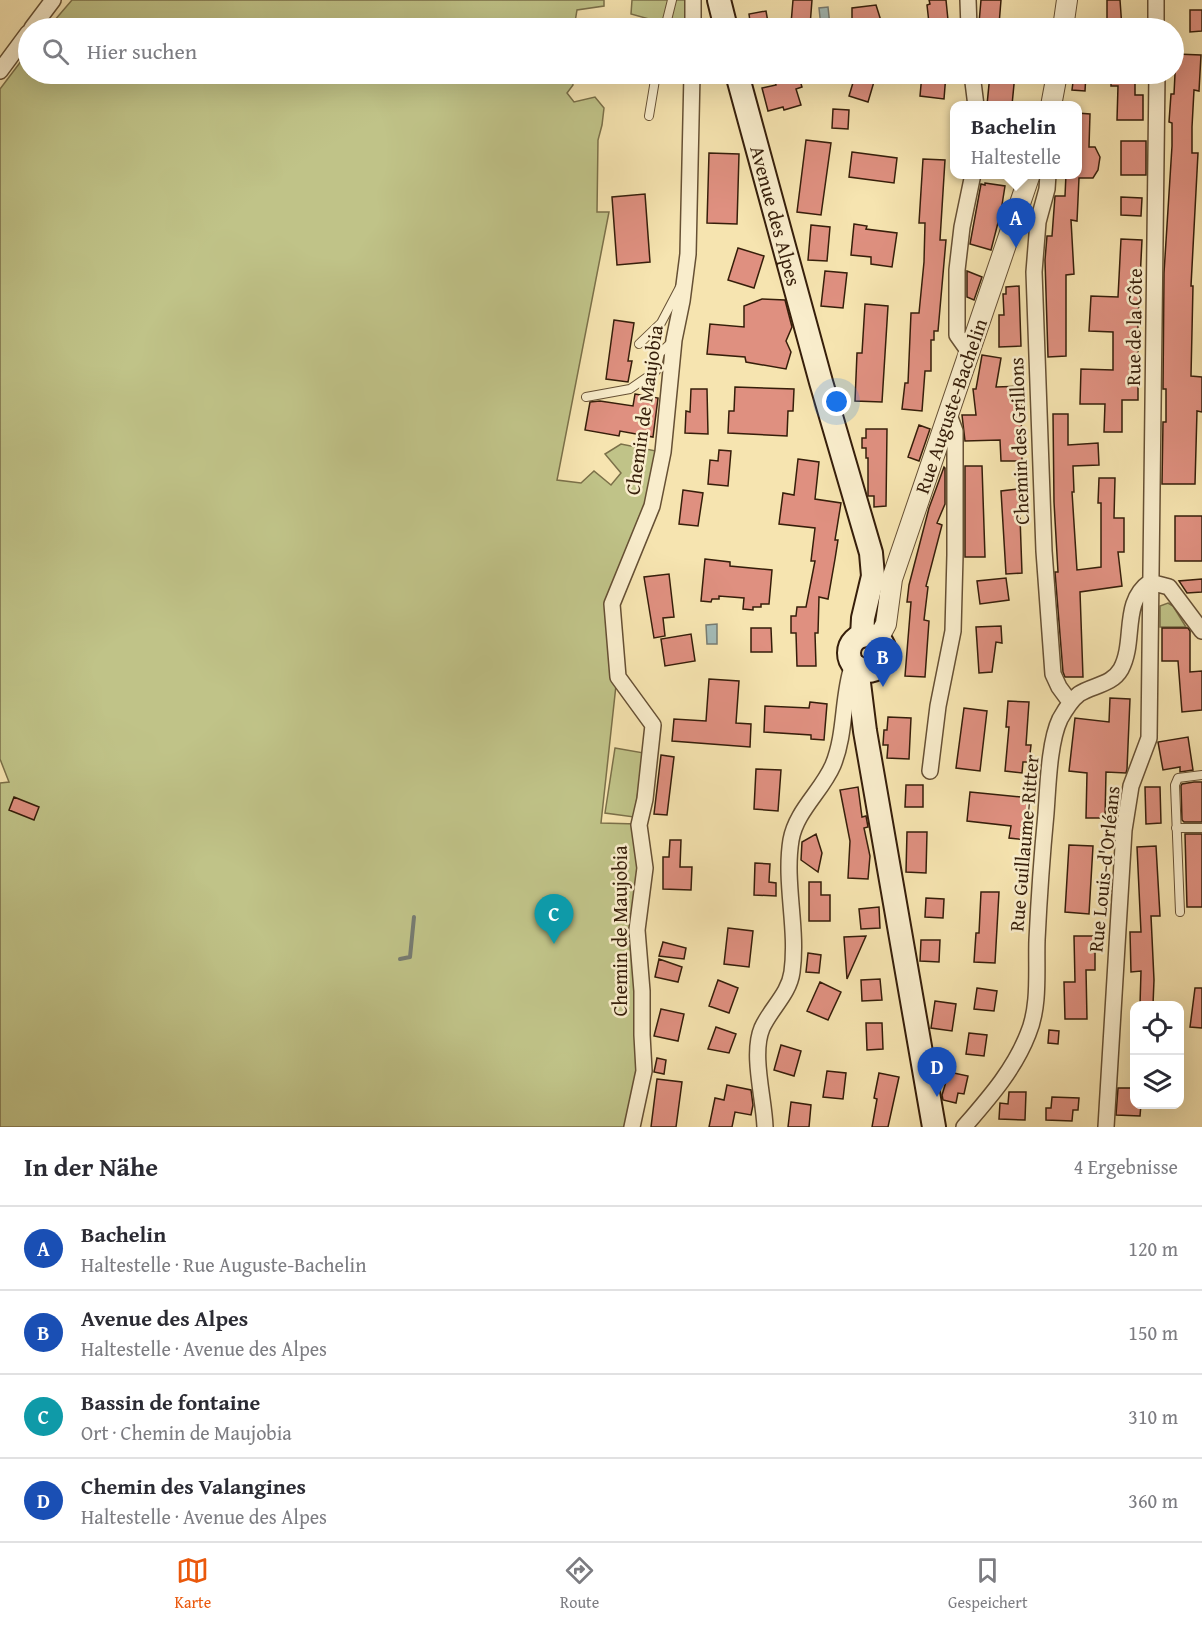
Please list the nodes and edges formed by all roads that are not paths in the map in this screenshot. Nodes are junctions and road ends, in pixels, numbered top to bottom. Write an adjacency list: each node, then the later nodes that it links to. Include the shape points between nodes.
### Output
1 (53, 0): 8 (street)
2 (672, 0): 9 (lane)
3 (693, 0): 10 (street)
4 (719, 0): 11 (main road)
5 (968, 0): 12 (street)
6 (1067, 0): 13 (street)
7 (1156, 0): 14 (street)
8 (40, 18)
9 (668, 18)
10 (693, 18)
11 (724, 18)
12 (969, 18)
13 (1064, 18)
14 (1156, 18)
15 (18, 47): 16 (street)
16 (0, 71)
17 (654, 84): 25 (lane)
18 (692, 84): 29 (street, Chemin de Maujobia)
19 (740, 84): 37 (main road, Avenue des Alpes, via 871,553 873,576 863,618)
20 (973, 84): 23 (street)
21 (1055, 84): 24 (street)
22 (1157, 84): 35 (street, Rue de la Côte)
23 (975, 101)
24 (1052, 101)
25 (649, 116)
26 (972, 179): 32 (street, via 957,270 957,335)
27 (1028, 179): 32 (street, Rue Auguste-Bachelin)
28 (1048, 179): 40 (street, Chemin des Grillons, via 1038,222 1034,272 1043,534 1053,674)
29 (685, 281): 30 (street, Chemin de Maujobia); 31 (lane, via 661,323)
30 (674, 340): 33 (lane, via 660,353 656,370 630,389); 47 (street, Chemin de Maujobia, via 663,452 652,507 612,604 618,677 653,725 639,825 645,868 637,930 644,1071)
31 (639, 344)
32 (969, 352): 34 (street, Rue Auguste-Bachelin)
33 (586, 397)
34 (948, 411): 37 (street, Rue Auguste-Bachelin, via 891,579 886,624); 42 (street, via 955,430 952,631)
35 (1150, 582): 36 (street, via 1169,587); 40 (street, via 1140,589 1134,604 1125,657 1115,678); 51 (street, Rue Louis-d'Orléans, via 1149,738 1131,786 1125,830)
36 (1202, 631)
37 (870, 637): 38 (main road, via 884,648); 39 (main road, via 857,638 850,647)
38 (882, 663): 39 (main road, via 873,670); 41 (main road)
39 (855, 665): 41 (main road); 48 (street, via 832,765 792,837 792,974 762,1028 758,1045)
40 (1070, 702): 50 (street, Rue Guillaume-Ritter, via 1054,739 1048,786 1034,1018 1018,1057)
41 (865, 731): 49 (main road)
42 (930, 771)
43 (1202, 775): 44 (lane, via 1176,781)
44 (1176, 828): 45 (lane); 46 (lane)
45 (1202, 828)
46 (1180, 912)
47 (632, 1127)
48 (765, 1127)
49 (934, 1127)
50 (964, 1127)
51 (1106, 1127)

